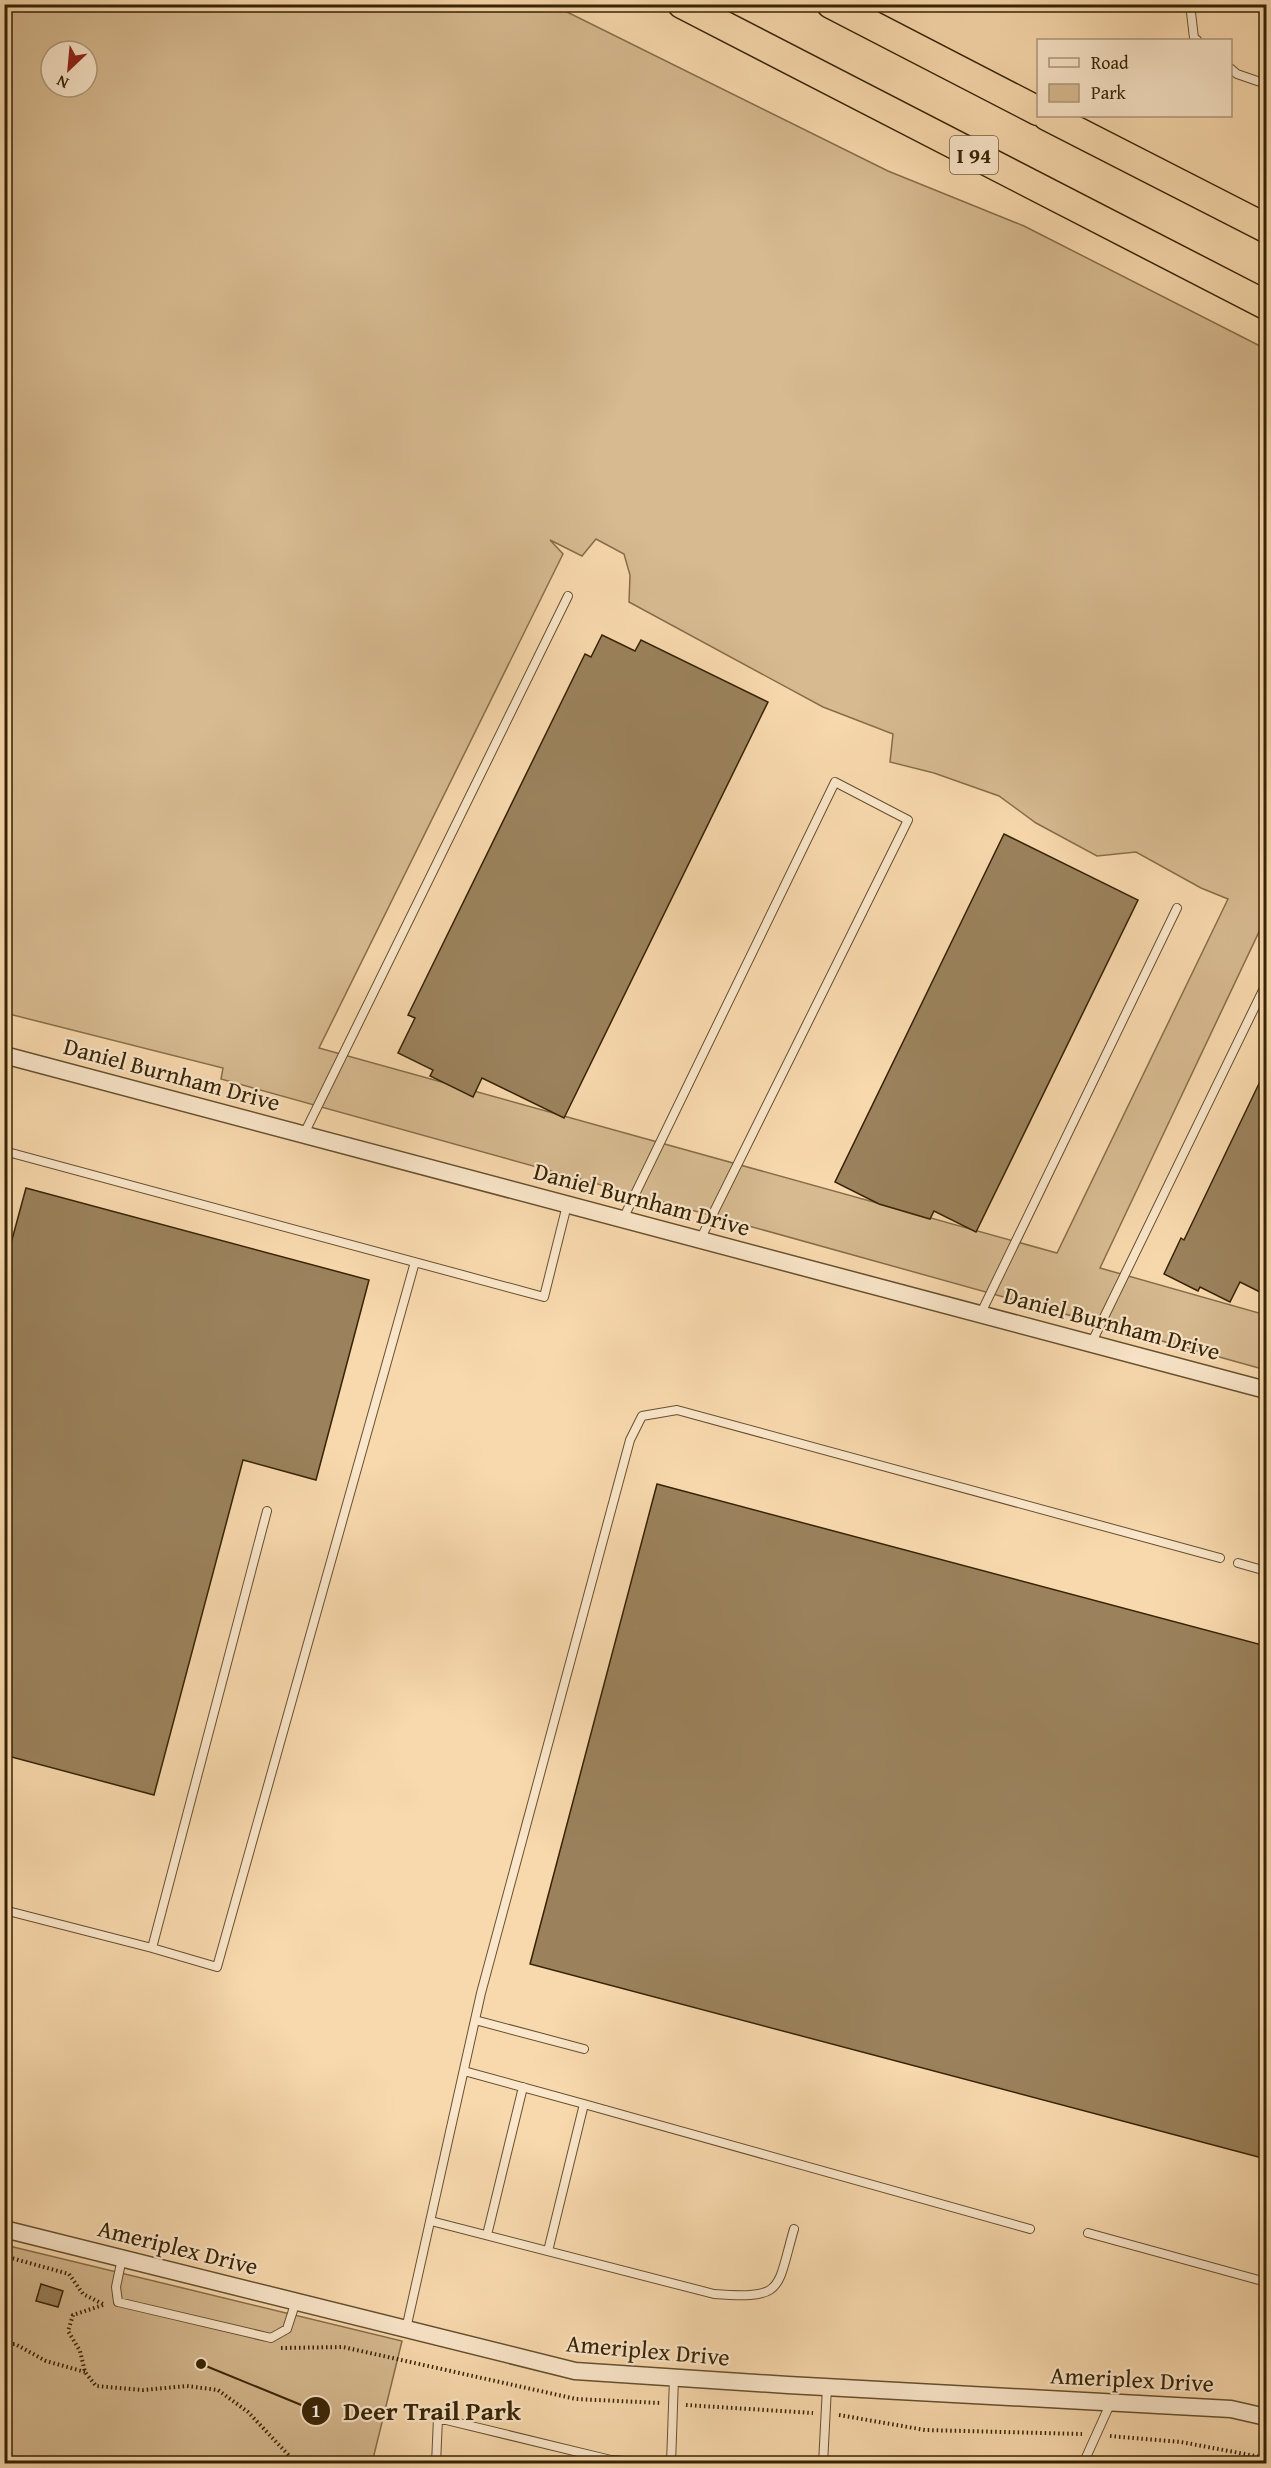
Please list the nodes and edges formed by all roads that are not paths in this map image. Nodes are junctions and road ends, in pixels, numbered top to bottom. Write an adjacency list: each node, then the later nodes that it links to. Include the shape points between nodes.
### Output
1 (682, 4): 10 (highway, I 94)
2 (831, 4): 7 (highway)
3 (1190, 4): 4 (lane)
4 (1196, 39)
5 (1232, 70): 6 (lane)
6 (1266, 84)
7 (1037, 110)
8 (1049, 117): 9 (highway)
9 (1266, 228)
10 (1266, 304)
11 (568, 596): 15 (lane)
12 (1177, 908): 21 (lane)
13 (1266, 984): 22 (lane)
14 (4, 1055): 15 (street, Daniel Burnham Drive)
15 (304, 1134): 17 (street, Daniel Burnham Drive)
16 (4, 1151): 20 (lane)
17 (567, 1205): 18 (street, Daniel Burnham Drive); 20 (lane, via 544,1297)
18 (623, 1219): 19 (street, Daniel Burnham Drive); 19 (lane, via 835,782 908,820)
19 (700, 1240): 21 (street, Daniel Burnham Drive)
20 (415, 1262): 29 (lane, via 217,1967)
21 (981, 1313): 22 (street, Daniel Burnham Drive)
22 (1092, 1342): 23 (street, Daniel Burnham Drive)
23 (1266, 1390)
24 (267, 1511): 29 (lane)
25 (1220, 1558): 30 (lane, via 677,1410 642,1416 630,1440)
26 (1238, 1563): 27 (lane)
27 (1266, 1570)
28 (4, 1910): 29 (lane)
29 (152, 1948)
30 (475, 2020): 31 (lane); 32 (lane)
31 (584, 2049)
32 (464, 2071): 33 (lane); 35 (lane)
33 (523, 2087): 34 (lane); 40 (lane)
34 (584, 2103): 38 (lane); 41 (lane)
35 (431, 2221): 40 (lane); 45 (lane)
36 (4, 2229): 42 (street, Ameriplex Drive)
37 (794, 2229): 41 (lane, via 778,2285 765,2295 714,2294)
38 (1030, 2229)
39 (1088, 2233): 43 (lane)
40 (488, 2235): 41 (lane)
41 (548, 2251)
42 (122, 2258): 44 (street, Ameriplex Drive); 44 (lane, via 116,2287 118,2302 271,2338 287,2329)
43 (1266, 2282)
44 (296, 2301): 45 (street, Ameriplex Drive)
45 (406, 2329): 46 (street, Ameriplex Drive, via 575,2371)
46 (674, 2378): 47 (street, Ameriplex Drive); 51 (lane)
47 (827, 2387): 48 (street, Ameriplex Drive); 52 (lane)
48 (1111, 2402): 49 (street, Ameriplex Drive, via 1231,2409); 53 (lane)
49 (1266, 2417)
50 (436, 2463): 51 (lane, via 438,2418 611,2460)
51 (669, 2463)
52 (823, 2463)
53 (1083, 2463)

